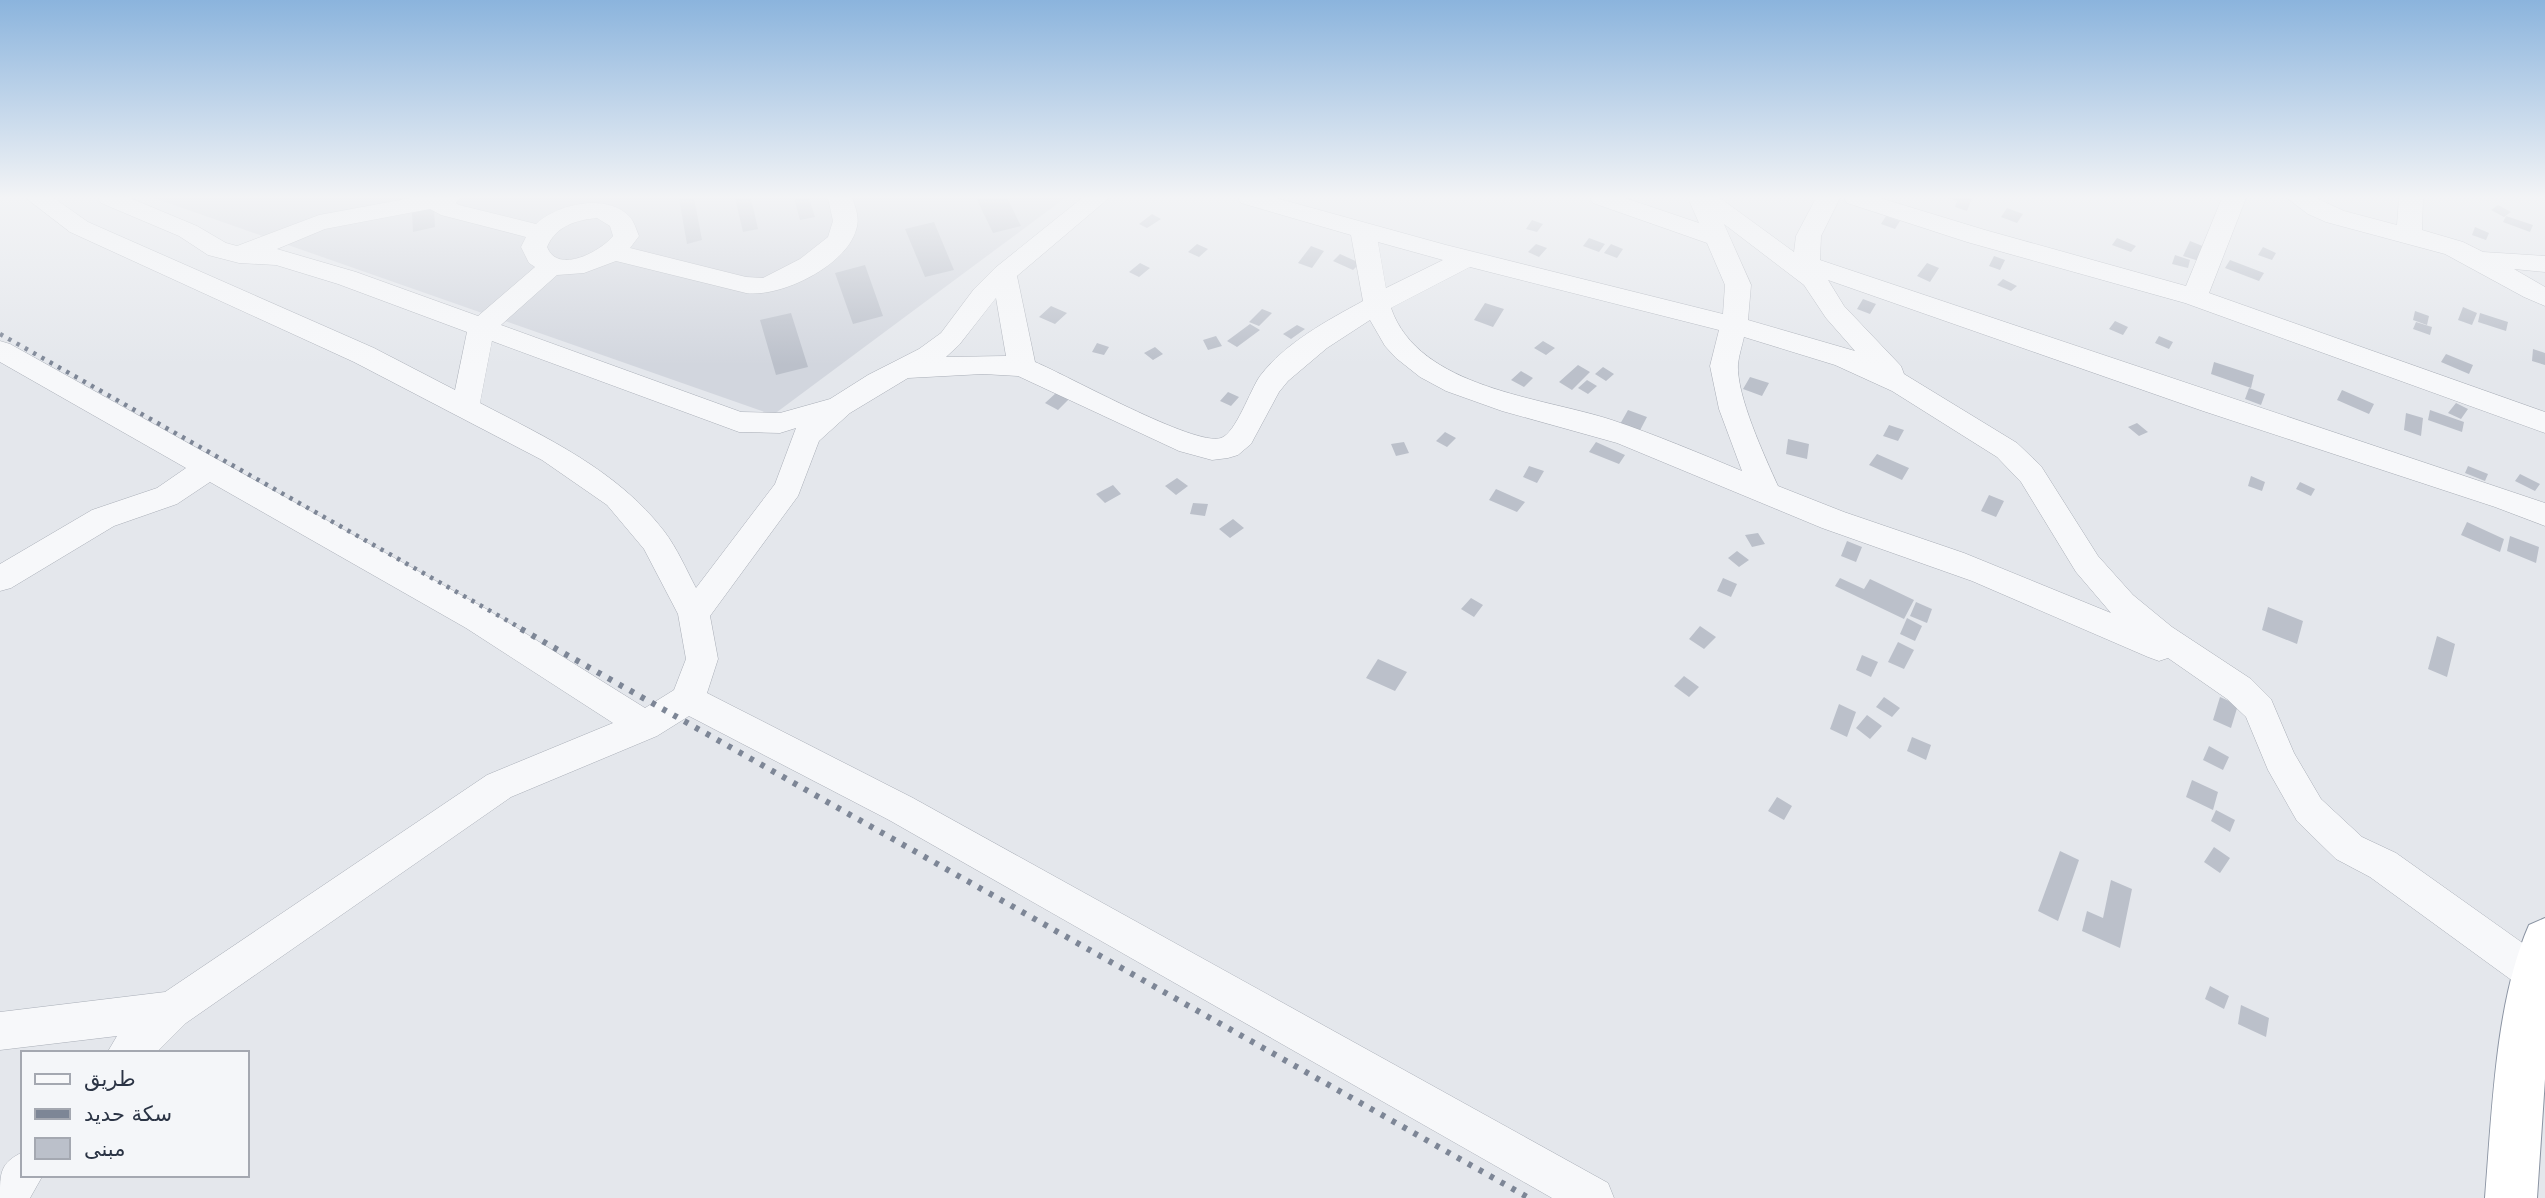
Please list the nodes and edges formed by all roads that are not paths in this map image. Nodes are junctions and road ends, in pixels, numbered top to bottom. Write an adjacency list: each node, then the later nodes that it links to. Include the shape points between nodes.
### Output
1 (139, 254): 33 (street, via 364,355)
2 (235, 254): 16 (street)
3 (536, 254): 20 (street)
4 (611, 254): 20 (street, via 578,267)
5 (622, 254): 6 (street, via 746,285 767,286)
6 (824, 254)
7 (1029, 254): 22 (street)
8 (1367, 254): 25 (street)
9 (1452, 254): 18 (street)
10 (1726, 254): 26 (street, via 1738,285)
11 (1784, 254): 21 (street)
12 (1808, 254): 21 (street)
13 (2040, 254): 24 (street)
14 (2214, 254): 24 (street)
15 (2469, 254): 17 (street)
16 (239, 255): 27 (street, via 297,262)
17 (2476, 257): 19 (street); 23 (street)
18 (1468, 258): 25 (street); 26 (street)
19 (2545, 264)
20 (551, 267): 27 (street)
21 (1810, 272): 31 (street, via 1844,323); 37 (street)
22 (1004, 274): 29 (street); 30 (street, via 950,339)
23 (2545, 296)
24 (2194, 297): 34 (street)
25 (1376, 307): 29 (street, via 1328,334 1269,384 1240,439 1227,449 1212,451 1182,443); 36 (street, via 1382,323 1405,352 1441,378 1482,395 1626,435)
26 (1733, 325): 31 (street, via 1846,358); 36 (street, via 1724,366 1745,448)
27 (481, 328): 32 (street, via 739,422 780,423); 33 (street)
28 (0, 350): 35 (street)
29 (1022, 367): 30 (street)
30 (907, 369): 32 (street)
31 (1902, 384): 40 (street, via 2007,450 2031,474 2087,564 2122,604)
32 (840, 406): 39 (street, via 806,436 788,488)
33 (465, 407): 39 (street, via 552,453 617,497 655,541)
34 (2545, 423)
35 (208, 469): 38 (street, via 167,496 103,518); 42 (street, via 477,619)
36 (1766, 492): 40 (street, via 2024,590)
37 (2545, 515)
38 (0, 579)
39 (694, 614): 41 (street, via 702,659)
40 (2213, 671): 43 (street, via 2259,709 2309,810 2349,848)
41 (688, 699): 42 (street); 49 (street, via 901,809)
42 (645, 726): 44 (street, via 499,786)
43 (2540, 957): 50 (highway, via 2517,1111)
44 (172, 1010): 45 (street); 46 (street)
45 (0, 1031)
46 (129, 1051)
47 (21, 1176): 48 (street)
48 (5, 1198)
49 (1593, 1198)
50 (2511, 1198)

